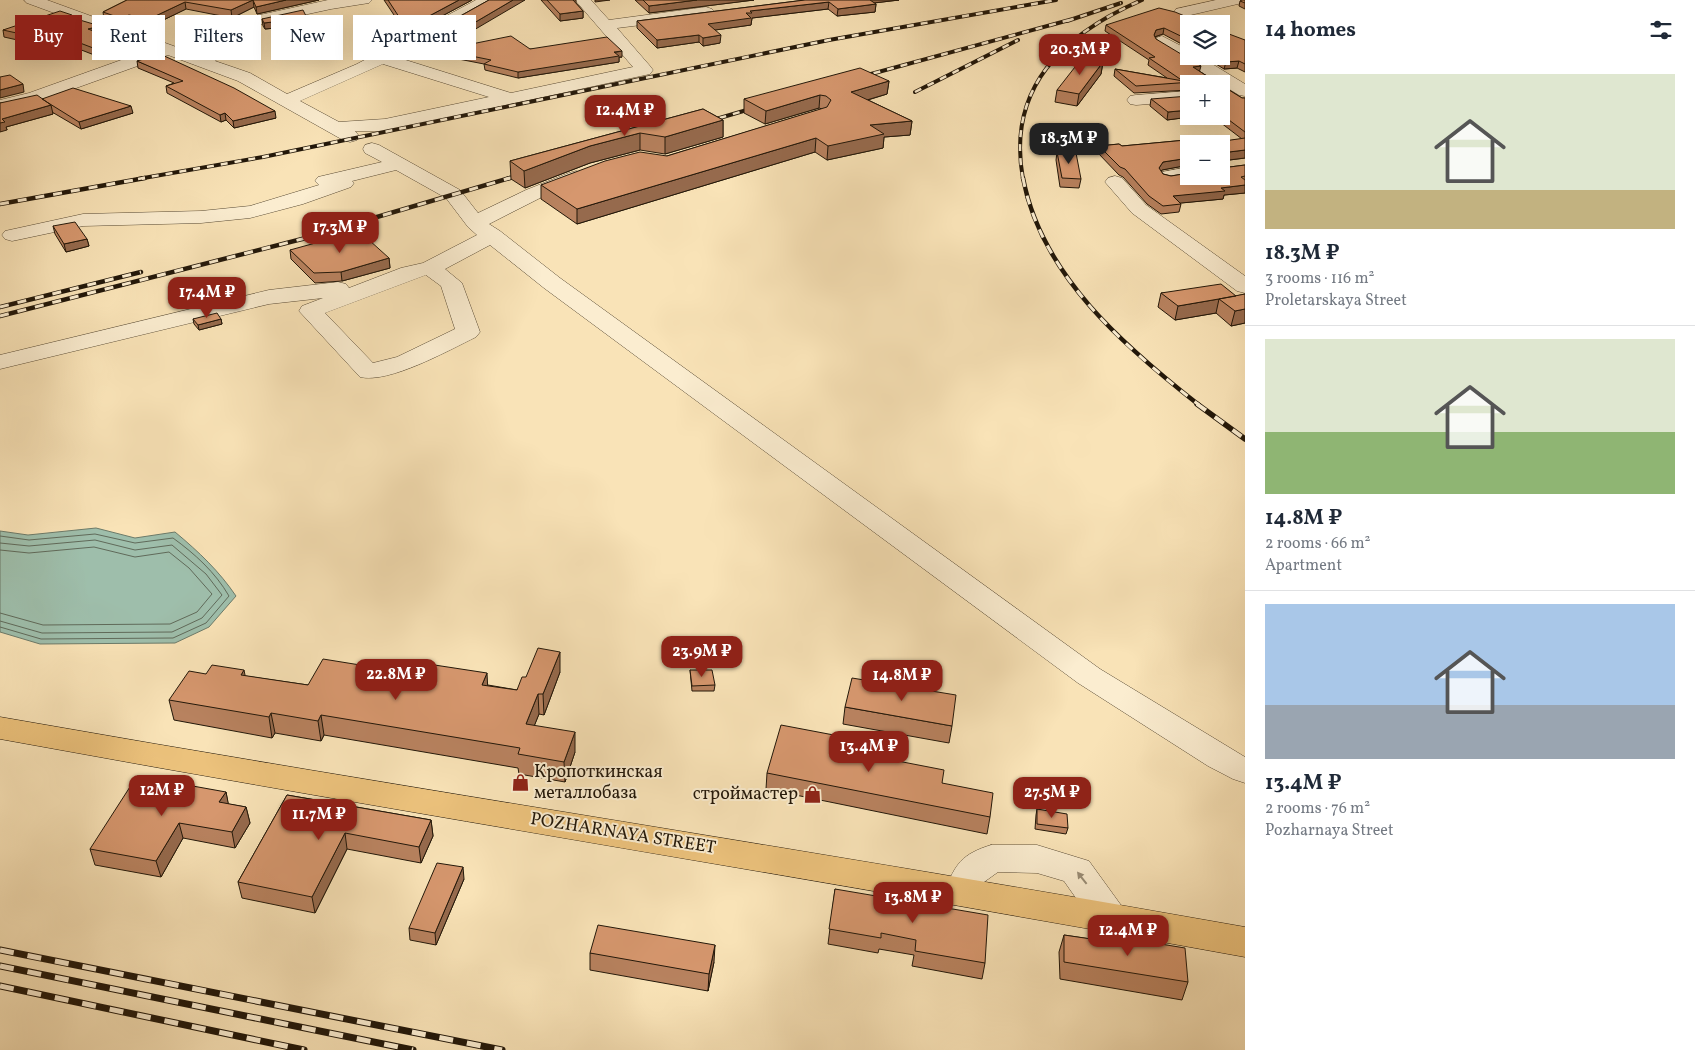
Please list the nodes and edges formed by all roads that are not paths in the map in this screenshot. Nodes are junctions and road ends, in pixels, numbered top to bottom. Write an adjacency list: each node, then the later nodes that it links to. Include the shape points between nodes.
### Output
1 (32, 0): 12 (street)
2 (364, 0): 6 (street)
3 (488, 0): 9 (street)
4 (583, 0): 10 (street)
5 (1237, 0): 8 (street)
6 (330, 2): 15 (street, via 252,21)
7 (720, 11): 10 (street)
8 (1182, 12)
9 (461, 15)
10 (606, 25): 19 (street, via 644,70)
11 (1162, 42): 16 (street)
12 (166, 50): 15 (street); 22 (street)
13 (377, 60): 20 (street)
14 (388, 60): 19 (street)
15 (202, 63): 20 (street, via 244,78)
16 (1245, 91): 17 (street)
17 (1230, 92)
18 (1180, 97): 21 (street)
19 (511, 98): 20 (street, via 384,125 363,125 344,132)
20 (287, 100)
21 (1136, 100)
22 (0, 106)
23 (372, 149): 24 (street)
24 (410, 170): 29 (street); 30 (street); 32 (street, via 453,194)
25 (590, 172): 32 (street, via 533,194)
26 (1180, 174): 27 (street)
27 (1169, 176)
28 (1115, 182): 35 (street, via 1139,209)
29 (344, 183): 30 (street); 33 (street, via 250,212 201,217 83,220)
30 (306, 185): 31 (street, via 241,199)
31 (196, 199)
32 (484, 229): 34 (street); 38 (street, via 552,283 1089,676)
33 (12, 235)
34 (420, 271): 34 (street, via 310,311 368,372 405,362 468,332 451,283); 36 (street, via 321,292 269,297)
35 (1245, 286)
36 (0, 362)
37 (0, 728): 39 (main road, POZHARNAYA STREET)
38 (1245, 771)
39 (963, 891): 40 (street, via 968,874 991,858 1036,859 1076,871)
40 (1110, 918): 41 (main road)
41 (1245, 942)

